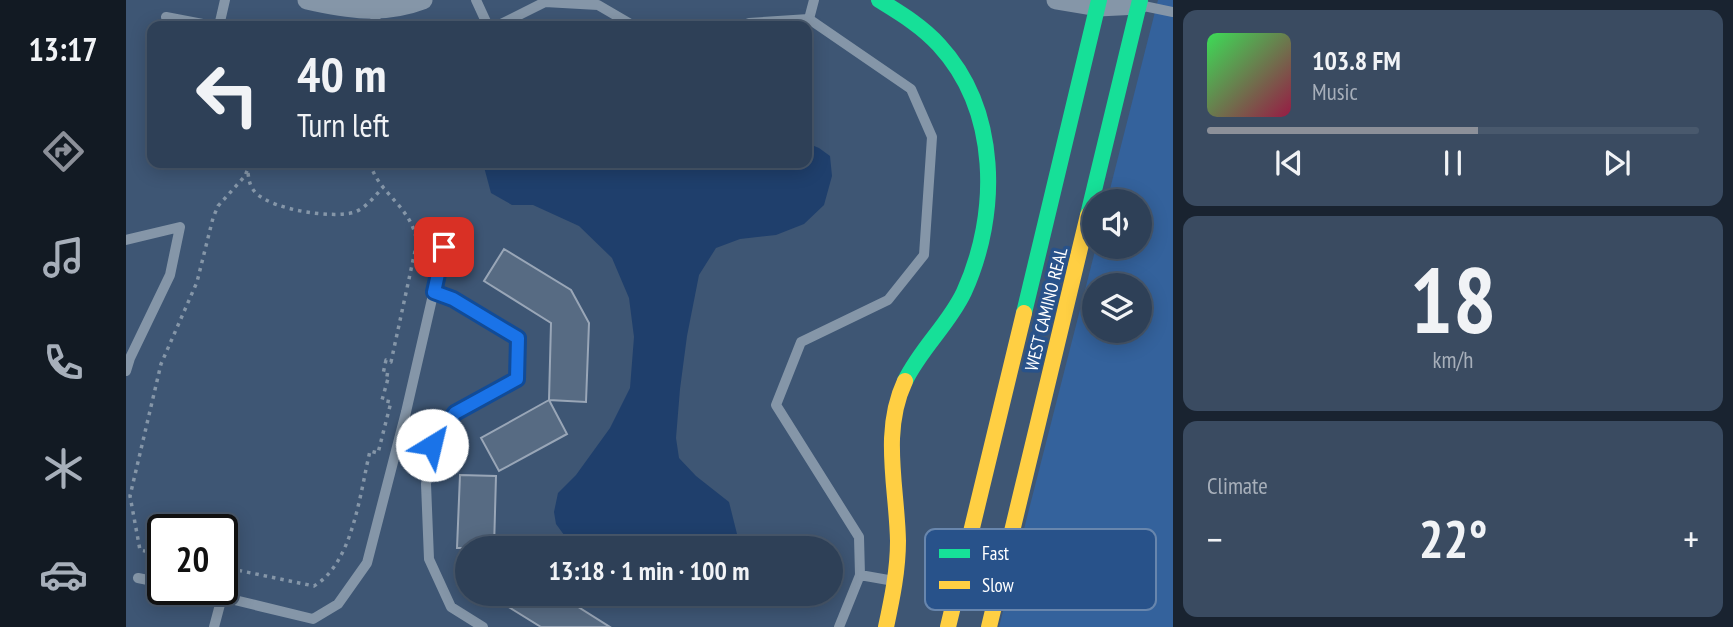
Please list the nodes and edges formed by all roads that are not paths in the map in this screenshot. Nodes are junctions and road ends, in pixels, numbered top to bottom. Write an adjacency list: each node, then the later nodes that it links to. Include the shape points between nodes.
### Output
1 (225, 0): 15 (lane)
2 (307, 0): 12 (street)
3 (423, 0): 12 (street)
4 (476, 0): 16 (lane)
5 (814, 0): 13 (lane)
6 (879, 0): 31 (street, via 923,29 959,70 982,120 990,174 986,214 969,280 951,315 912,366 897,404 890,445 898,544)
7 (1056, 0): 9 (street)
8 (1137, 2): 9 (street); 10 (lane); 27 (street, WEST CAMINO REAL)
9 (1099, 3): 26 (street, WEST CAMINO REAL)
10 (1173, 12)
11 (166, 17): 14 (lane)
12 (376, 18)
13 (809, 19): 19 (lane); 20 (lane)
14 (187, 21)
15 (220, 21)
16 (486, 21)
17 (507, 21): 18 (lane, via 545,2 598,5)
18 (625, 21)
19 (779, 21)
20 (812, 21)
21 (812, 21): 28 (lane, via 911,89 932,137 924,255 888,300 802,342 775,405 859,537)
22 (126, 240): 25 (lane, via 180,227 170,275)
23 (444, 247): 24 (lane)
24 (434, 292): 32 (lane, via 367,564 338,604 313,619); 35 (lane, via 518,338 517,379 455,413 432,445 426,484 429,559 451,607)
25 (126, 370)
26 (972, 529)
27 (1012, 529)
28 (860, 575): 31 (lane); 36 (lane)
29 (138, 578): 30 (lane)
30 (147, 580)
31 (895, 582): 37 (street)
32 (238, 601)
33 (220, 605): 34 (lane)
34 (215, 627)
35 (483, 627)
36 (839, 627)
37 (886, 627)

